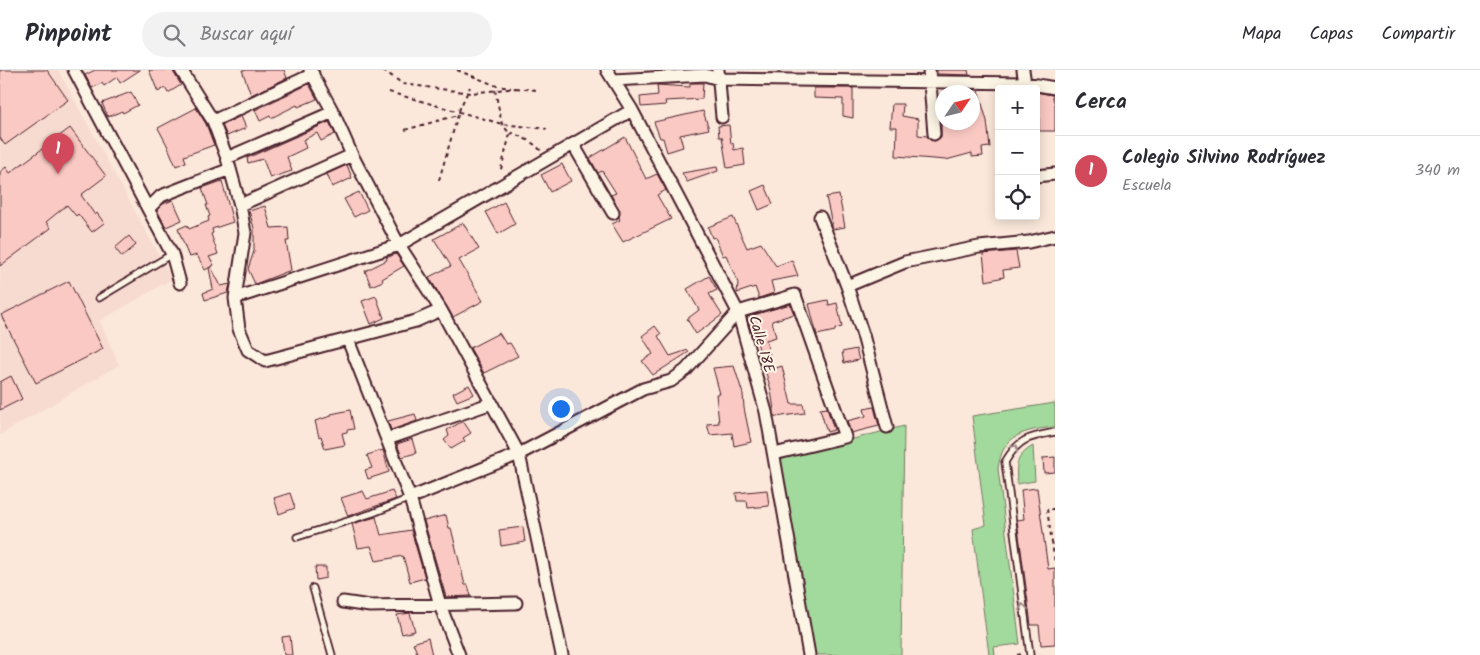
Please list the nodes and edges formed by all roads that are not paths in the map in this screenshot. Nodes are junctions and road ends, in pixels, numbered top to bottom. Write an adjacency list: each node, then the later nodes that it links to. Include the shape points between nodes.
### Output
1 (74, 70): 23 (street)
2 (181, 70): 15 (street)
3 (607, 70): 9 (street, Calle 18E)
4 (1023, 70): 10 (street)
5 (312, 72): 13 (street); 15 (street)
6 (667, 74): 7 (street); 9 (street)
7 (719, 75): 8 (street); 14 (street)
8 (929, 76): 10 (street); 16 (street)
9 (614, 80): 12 (street, Calle 18E)
10 (1025, 83): 11 (street)
11 (1055, 88)
12 (632, 110): 17 (street); 34 (street, Calle 18E)
13 (333, 112): 18 (street); 19 (street)
14 (722, 117)
15 (213, 121): 19 (street)
16 (934, 134)
17 (573, 144): 24 (street); 27 (street)
18 (352, 155): 22 (street); 27 (street)
19 (229, 163): 22 (street); 23 (street, via 161,196)
20 (1055, 174): 21 (street)
21 (1040, 176)
22 (240, 205): 32 (street, via 245,232)
23 (148, 209): 28 (street)
24 (613, 213)
25 (820, 216): 30 (street)
26 (1055, 236): 30 (street, via 1029,242 979,246 905,262)
27 (399, 245): 32 (street); 33 (street)
28 (172, 254): 29 (street); 31 (lane)
29 (180, 283)
30 (847, 286): 37 (street)
31 (99, 298)
32 (235, 298): 35 (street, via 239,329 248,350 265,361)
33 (441, 310): 35 (street, via 416,321); 36 (street)
34 (738, 312): 40 (street, via 686,370 671,381 643,389); 41 (street, Calle 18E, via 766,412); 41 (street, via 795,295 845,436)
35 (348, 340): 39 (street)
36 (492, 403): 39 (street); 40 (street)
37 (887, 427)
38 (1055, 432): 52 (lane, one-way to 38, via 1006,462 1019,443)
39 (387, 440): 42 (street)
40 (519, 454): 42 (street); 50 (street)
41 (774, 454): 51 (street, Calle 18E)
42 (410, 498): 43 (lane); 47 (street)
43 (297, 537)
44 (313, 588): 48 (lane)
45 (343, 602): 47 (street, via 370,606)
46 (516, 603): 47 (street)
47 (440, 604): 49 (street)
48 (332, 655)
49 (459, 655)
50 (562, 655)
51 (809, 655)
52 (1030, 655)

